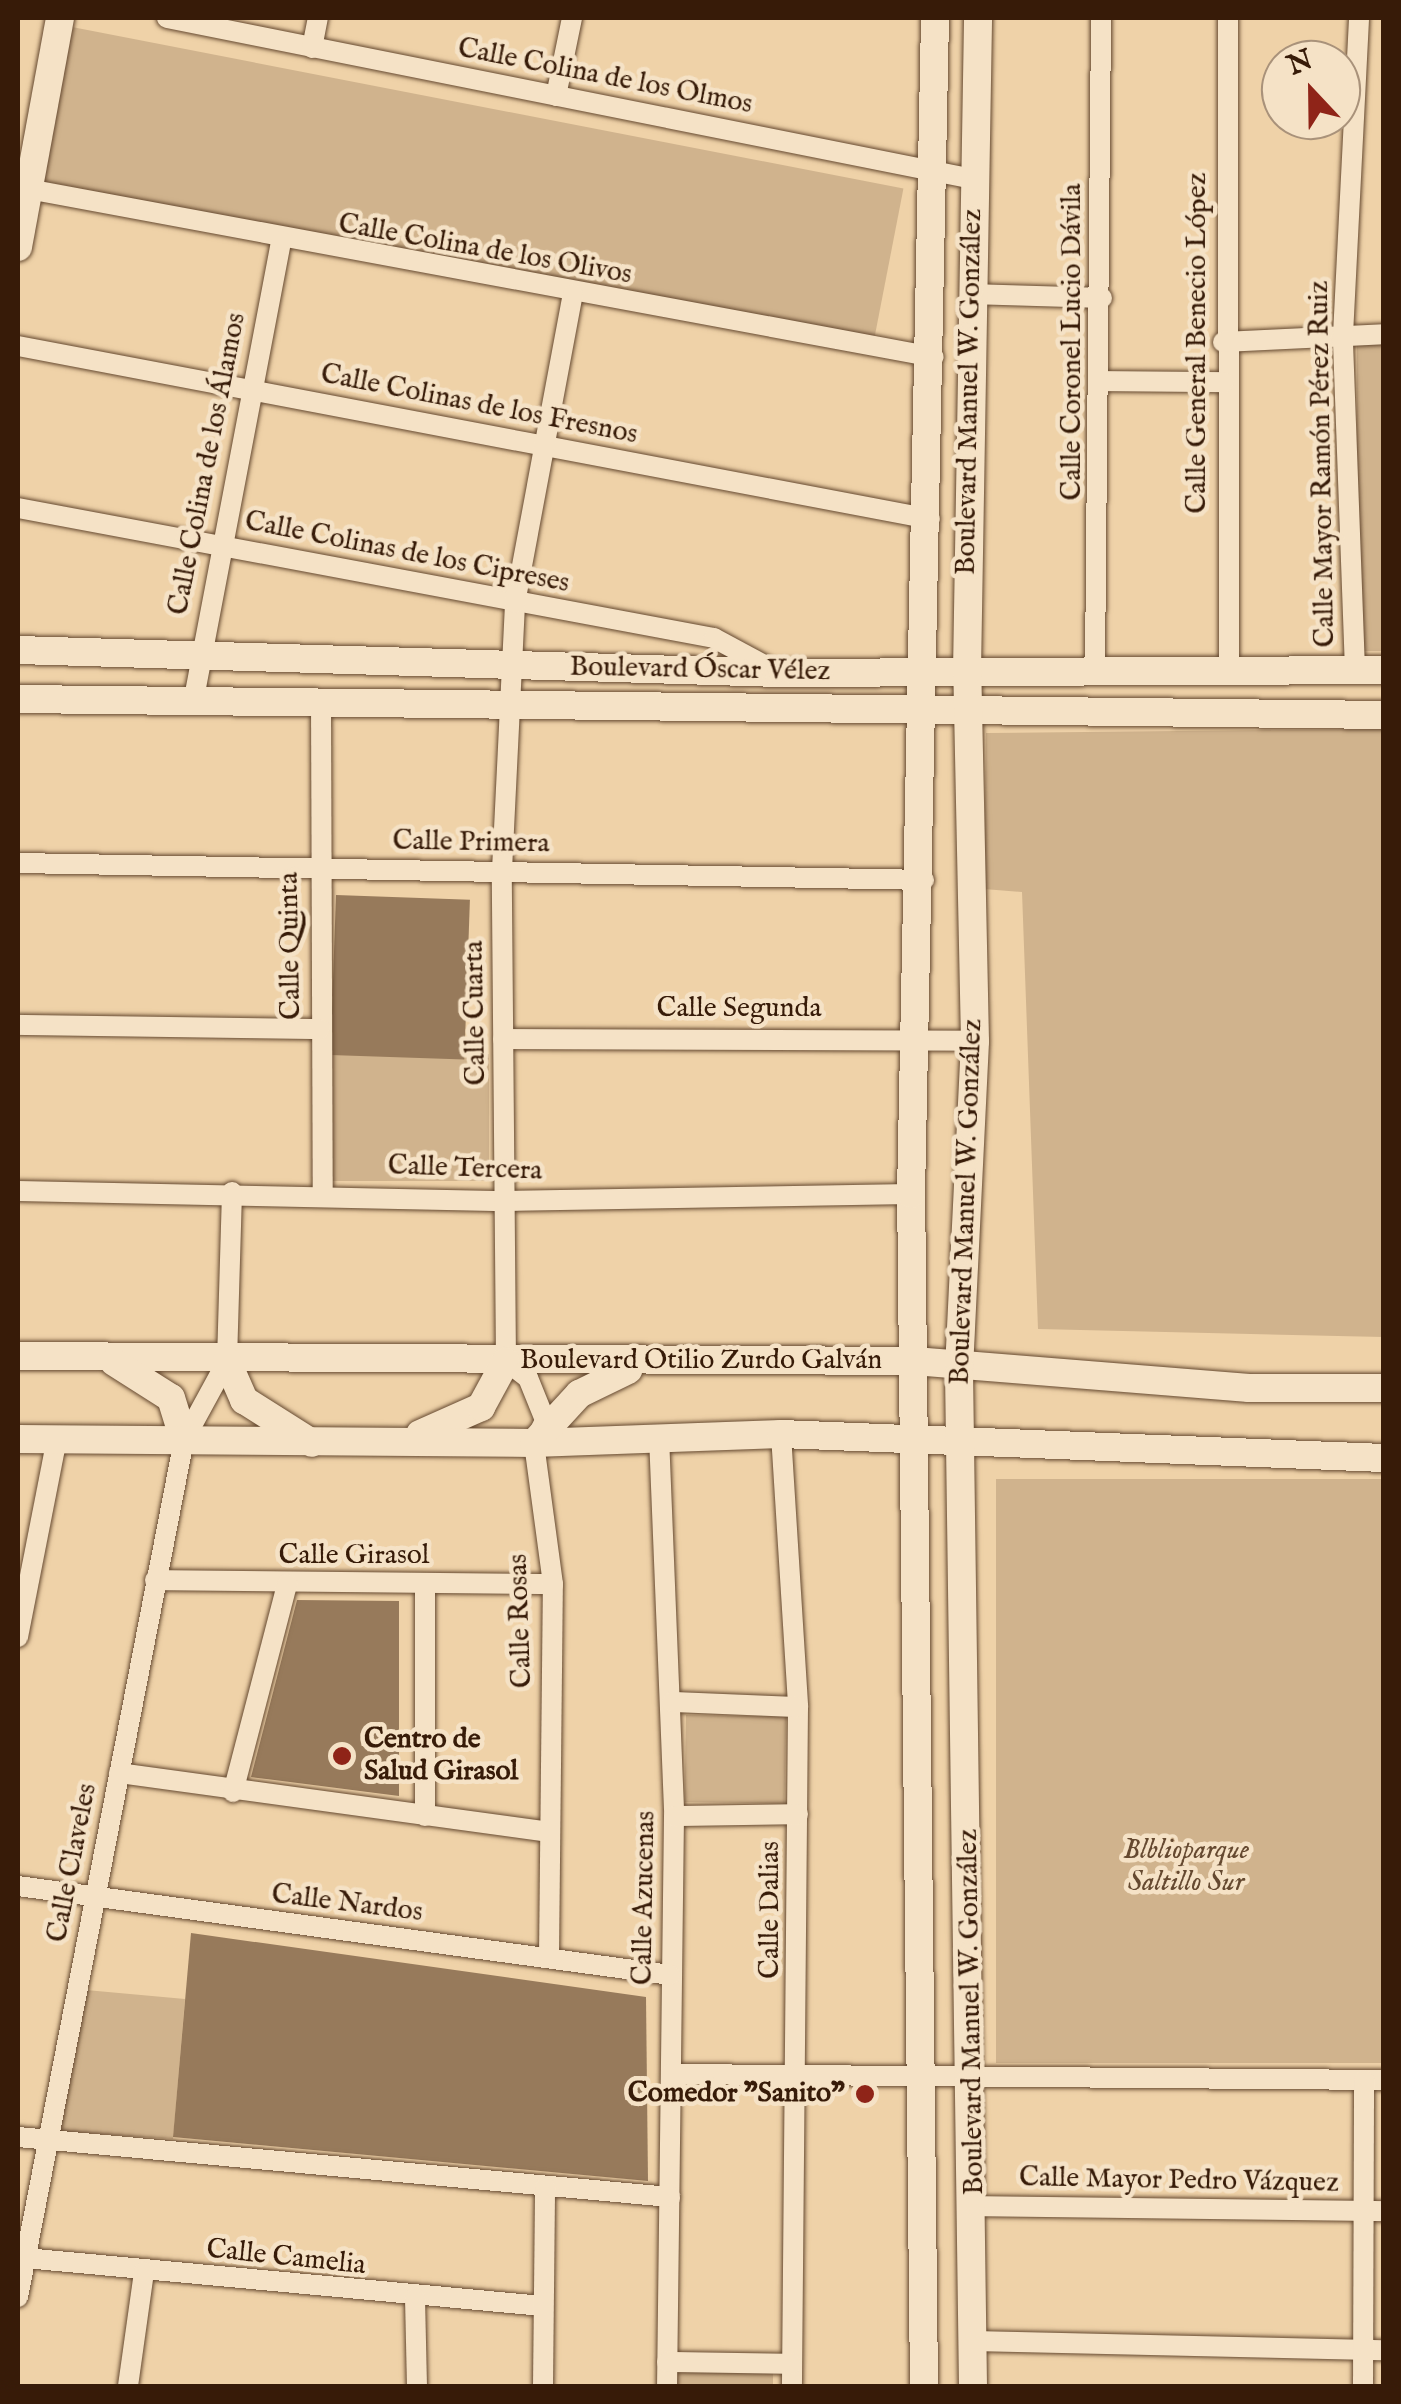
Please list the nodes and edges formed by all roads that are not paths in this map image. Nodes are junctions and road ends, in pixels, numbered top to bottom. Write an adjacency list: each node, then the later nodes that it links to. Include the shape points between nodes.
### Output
1 (60, 18): 14 (street)
2 (167, 18): 10 (street, Calle Colina de los Olmos)
3 (318, 18): 10 (street)
4 (572, 18): 11 (street)
5 (935, 18): 12 (street, Boulevard Manuel W. González)
6 (978, 18): 13 (street, Boulevard Manuel W. González)
7 (1101, 18): 19 (street, Calle Coronel Lucio Dávila)
8 (1228, 18): 22 (street, Calle General Benecio López)
9 (1358, 18): 21 (street, Calle Mayor Ramón Pérez Ruiz)
10 (312, 48): 11 (street, Calle Colina de los Olmos)
11 (556, 96): 12 (street, Calle Colina de los Olmos)
12 (932, 170): 13 (street, Calle Colina de los Olmos); 24 (street, Boulevard Manuel W. González)
13 (972, 179): 18 (street, Boulevard Manuel W. González)
14 (28, 189): 15 (street, Calle Colina de los Olivos); 16 (street)
15 (281, 241): 17 (street, Calle Colina de los Olivos); 27 (street, Calle Colina de los Álamos)
16 (18, 247)
17 (574, 294): 24 (street, Calle Colina de los Olivos); 28 (street, Calle Cuarta)
18 (971, 294): 19 (street); 40 (street, Boulevard Manuel W. González)
19 (1102, 298): 25 (street, Calle Coronel Lucio Dávila)
20 (1384, 334): 21 (street)
21 (1343, 336): 22 (street); 38 (street, Calle Mayor Ramón Pérez Ruiz)
22 (1223, 342): 26 (street, Calle General Benecio López)
23 (18, 346): 27 (street, Calle Colinas de los Fresnos)
24 (934, 358): 30 (street, Boulevard Manuel W. González)
25 (1102, 381): 26 (street); 36 (street, Calle Coronel Lucio Dávila)
26 (1224, 382): 37 (street, Calle General Benecio López)
27 (249, 388): 28 (street, Calle Colinas de los Fresnos); 31 (street, Calle Colina de los Álamos)
28 (542, 446): 30 (street, Calle Colinas de los Fresnos); 32 (street, Calle Cuarta)
29 (18, 508): 31 (street, Calle Colinas de los Cipreses)
30 (930, 519): 41 (street, Boulevard Manuel W. González)
31 (218, 545): 32 (street, Calle Colinas de los Cipreses); 34 (street, Calle Colina de los Álamos)
32 (514, 603): 35 (street, Calle Cuarta); 42 (street, Calle Colinas de los Cipreses, via 714,638)
33 (18, 650): 34 (street, Boulevard Óscar Vélez)
34 (199, 658): 35 (street, Boulevard Óscar Vélez); 43 (street, Calle Colina de los Álamos)
35 (509, 665): 42 (street, Boulevard Óscar Vélez); 46 (street, Calle Cuarta)
36 (1095, 668): 37 (street, Boulevard Óscar Vélez); 40 (street, Boulevard Óscar Vélez)
37 (1228, 668): 38 (street, Boulevard Óscar Vélez)
38 (1355, 670): 39 (street, Boulevard Óscar Vélez)
39 (1384, 670)
40 (966, 671): 41 (street, Boulevard Óscar Vélez); 47 (street, Boulevard Manuel W. González)
41 (926, 672): 42 (street, Boulevard Óscar Vélez); 48 (street, Boulevard Manuel W. González)
42 (779, 673)
43 (194, 698): 44 (street, Boulevard Óscar Vélez); 45 (street, Boulevard Óscar Vélez)
44 (18, 699)
45 (321, 700): 46 (street, Boulevard Óscar Vélez); 51 (street, Calle Quinta)
46 (507, 704): 48 (street, Boulevard Óscar Vélez); 52 (street, Calle Cuarta)
47 (967, 710): 48 (street, Boulevard Óscar Vélez); 49 (street, Boulevard Óscar Vélez); 58 (street, Boulevard Manuel W. González)
48 (926, 711): 53 (street, Boulevard Manuel W. González)
49 (1384, 715)
50 (18, 863): 51 (street, Calle Primera)
51 (317, 869): 52 (street, Calle Primera); 55 (street, Calle Quinta)
52 (502, 870): 53 (street, Calle Primera); 57 (street, Calle Cuarta)
53 (924, 880): 56 (street, Boulevard Manuel W. González)
54 (18, 1025): 55 (street)
55 (320, 1029): 59 (street, Calle Quinta)
56 (917, 1036): 57 (street, Calle Segunda); 58 (street, Calle Segunda); 62 (street, Boulevard Manuel W. González)
57 (503, 1038): 63 (street, Calle Cuarta)
58 (975, 1041): 70 (street, Boulevard Manuel W. González)
59 (323, 1190): 61 (street, Calle Tercera); 63 (street, Calle Tercera)
60 (18, 1191): 61 (street, Calle Tercera)
61 (232, 1192): 66 (street)
62 (911, 1194): 63 (street, Calle Tercera); 68 (street, Boulevard Manuel W. González)
63 (506, 1201): 67 (street, Calle Cuarta)
64 (18, 1356): 65 (street, Boulevard Otilio Zurdo Galván)
65 (110, 1360): 66 (street, Boulevard Otilio Zurdo Galván); 77 (street, via 171,1398)
66 (227, 1361): 67 (street, Boulevard Otilio Zurdo Galván); 77 (street); 81 (street, via 244,1400)
67 (506, 1361): 69 (street, Boulevard Otilio Zurdo Galván); 78 (street, via 481,1406); 80 (street, Calle Rosas, via 539,1402 545,1420)
68 (914, 1361): 69 (street, Boulevard Otilio Zurdo Galván); 70 (street, Boulevard Otilio Zurdo Galván); 79 (street, Boulevard Manuel W. González)
69 (639, 1365): 80 (street, via 579,1394)
70 (959, 1369): 71 (street, Boulevard Otilio Zurdo Galván); 75 (street, Boulevard Manuel W. González)
71 (1384, 1388)
72 (781, 1434): 73 (street); 79 (street); 89 (street, Calle Dalias)
73 (660, 1436): 80 (street); 88 (street, Calle Azucenas)
74 (18, 1438): 76 (street)
75 (962, 1438): 79 (street); 82 (street); 103 (street, Boulevard Manuel W. González)
76 (57, 1439): 77 (street); 87 (street)
77 (184, 1440): 81 (street); 83 (street, Calle Claveles)
78 (394, 1442): 80 (street); 81 (street)
79 (916, 1442): 102 (street, Boulevard Manuel W. González)
80 (534, 1443): 86 (street, Calle Rosas)
81 (313, 1444)
82 (1384, 1458)
83 (156, 1580): 84 (street, Calle Girasol); 90 (street, Calle Claveles)
84 (287, 1584): 85 (street, Calle Girasol); 91 (street)
85 (425, 1584): 86 (street, Calle Girasol); 93 (street)
86 (552, 1584): 95 (street, Calle Rosas)
87 (18, 1637)
88 (672, 1702): 89 (street); 94 (street, Calle Azucenas)
89 (798, 1707): 92 (street, Calle Dalias)
90 (119, 1773): 91 (street); 97 (street, Calle Claveles)
91 (234, 1792): 93 (street)
92 (798, 1814): 94 (street); 101 (street, Calle Dalias)
93 (425, 1816): 95 (street)
94 (674, 1816): 99 (street, Calle Azucenas)
95 (549, 1832): 98 (street, Calle Rosas)
96 (18, 1886): 97 (street, Calle Nardos)
97 (95, 1900): 98 (street, Calle Nardos); 106 (street, Calle Claveles)
98 (549, 1958): 99 (street, Calle Nardos)
99 (670, 1974): 100 (street, Calle Azucenas)
100 (671, 2074): 101 (street); 108 (street, Calle Azucenas)
101 (798, 2074): 102 (street); 119 (street, Calle Dalias)
102 (926, 2074): 103 (street); 125 (street, Boulevard Manuel W. González)
103 (975, 2075): 104 (street); 109 (street, Boulevard Manuel W. González)
104 (1374, 2080): 110 (street)
105 (18, 2137): 106 (street)
106 (42, 2140): 107 (street); 111 (street, Calle Claveles)
107 (545, 2186): 108 (street); 115 (street)
108 (670, 2197): 118 (street, Calle Azucenas)
109 (974, 2206): 110 (street, Calle Mayor Pedro Vázquez); 116 (street, Boulevard Manuel W. González)
110 (1374, 2211): 117 (street)
111 (26, 2258): 112 (street, Calle Camelia); 113 (street, Calle Claveles)
112 (144, 2272): 114 (street, Calle Camelia); 120 (street)
113 (18, 2297)
114 (415, 2298): 115 (street, Calle Camelia); 121 (street)
115 (542, 2306): 122 (street)
116 (972, 2340): 117 (street); 126 (street, Boulevard Manuel W. González)
117 (1374, 2350): 127 (street)
118 (667, 2362): 119 (street); 123 (street, Calle Azucenas)
119 (792, 2364): 124 (street, Calle Dalias)
120 (128, 2386)
121 (417, 2386)
122 (542, 2386)
123 (667, 2386)
124 (792, 2386)
125 (924, 2386)
126 (972, 2386)
127 (1363, 2386)

